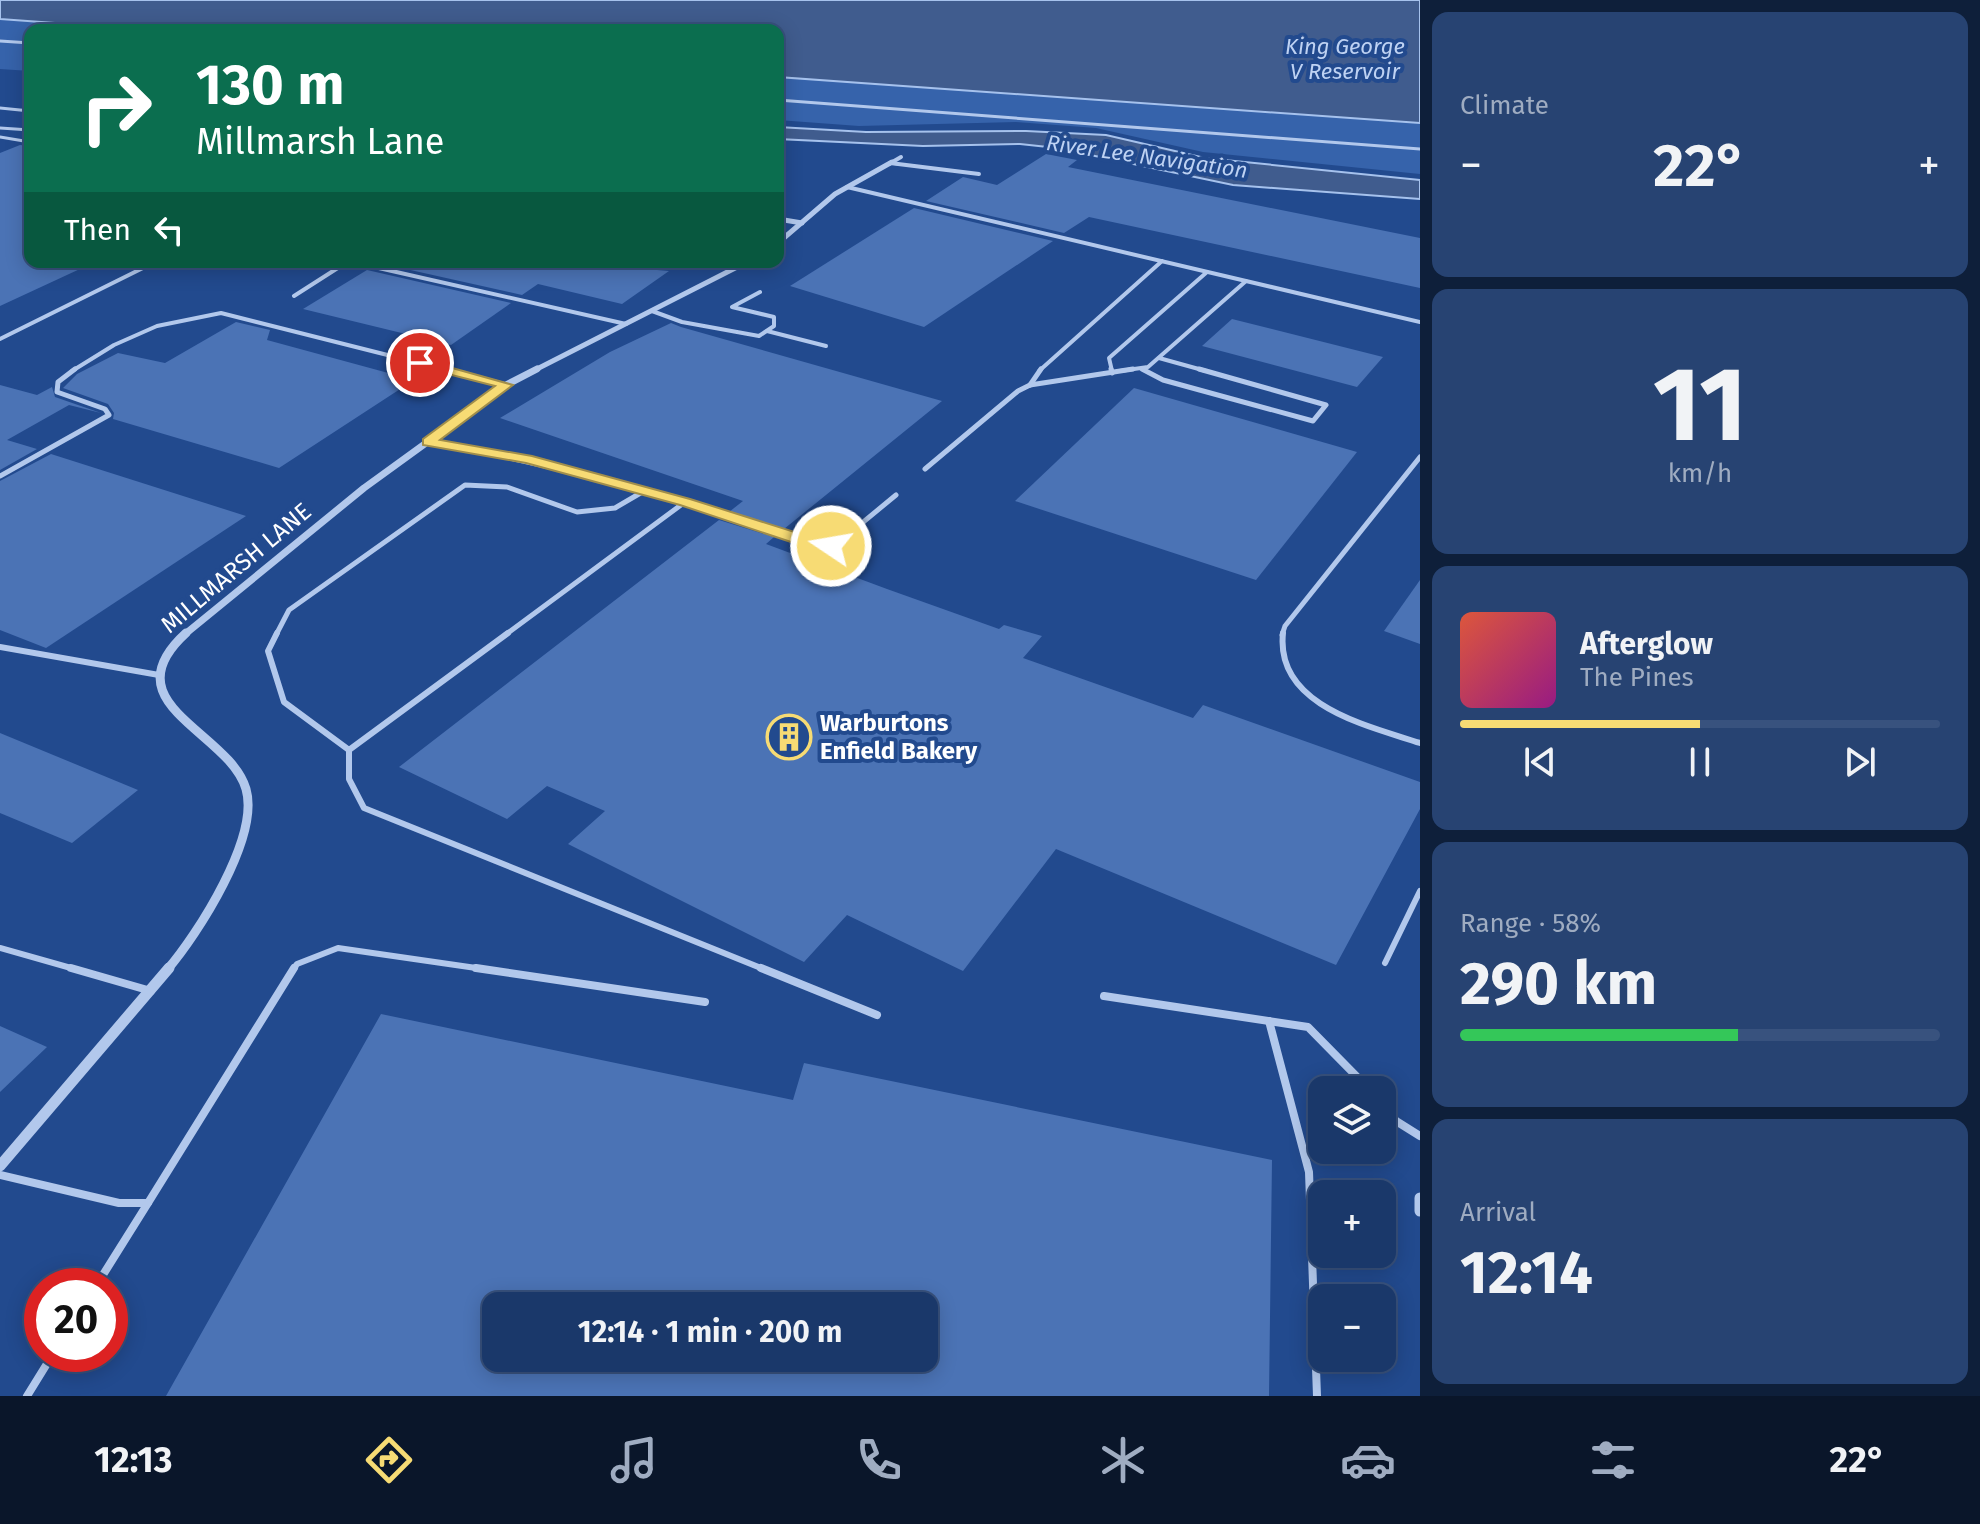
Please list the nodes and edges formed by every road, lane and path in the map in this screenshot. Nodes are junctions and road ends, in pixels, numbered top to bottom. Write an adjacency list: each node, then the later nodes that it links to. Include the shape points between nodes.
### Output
1 (0, 41): 2 (lane)
2 (24, 43)
3 (784, 100): 10 (lane)
4 (0, 108): 5 (lane)
5 (24, 110)
6 (0, 128): 7 (lane)
7 (24, 129)
8 (0, 137): 9 (lane)
9 (24, 141)
10 (1420, 149)
11 (901, 157): 12 (street)
12 (890, 163): 13 (lane); 14 (street)
13 (979, 174)
14 (847, 187): 16 (street); 18 (lane)
15 (784, 220): 16 (street)
16 (802, 223): 17 (street)
17 (784, 238)
18 (1162, 261): 23 (lane); 37 (lane, via 1045,363)
19 (143, 268): 31 (lane)
20 (338, 268): 26 (lane)
21 (379, 268): 29 (lane)
22 (735, 268): 27 (street, MILLMARSH LANE)
23 (1207, 272): 24 (lane); 35 (lane, via 1109,358)
24 (1246, 281): 28 (lane); 33 (lane)
25 (760, 292): 30 (lane, via 732,307 774,317 774,326)
26 (294, 296)
27 (652, 311): 29 (street, MILLMARSH LANE); 30 (lane, via 759,336)
28 (1420, 322)
29 (626, 324): 36 (street, MILLMARSH LANE)
30 (767, 331): 32 (lane)
31 (0, 339)
32 (826, 346)
33 (1159, 358): 34 (lane); 34 (lane, via 1326,405 1313,421 1163,380)
34 (1142, 369): 35 (lane)
35 (1112, 373): 37 (lane)
36 (506, 385): 38 (street, MILLMARSH LANE); 41 (lane, via 221,313 197,313 175,317 58,382 57,392 109,415)
37 (1030, 385): 40 (lane)
38 (428, 442): 42 (lane, via 527,459); 46 (street, MILLMARSH LANE, via 219,603 173,645)
39 (1420, 457): 47 (lane, via 1285,626 1281,641 1288,669 1320,706)
40 (925, 469)
41 (0, 476)
42 (644, 491): 44 (lane); 48 (lane, via 615,508 577,512 507,487 465,485 289,610 268,651 284,702)
43 (896, 495): 44 (lane, via 839,542 818,546)
44 (685, 502): 48 (lane)
45 (0, 647): 46 (lane)
46 (159, 675): 52 (street, via 172,708 240,773 249,814 215,905)
47 (1420, 743)
48 (349, 750): 55 (lane, via 349,779 364,808)
49 (1420, 891): 51 (lane)
50 (0, 948): 52 (lane)
51 (1385, 963)
52 (151, 991): 60 (street)
53 (1104, 996): 56 (lane)
54 (705, 1002): 63 (lane, via 338,948 297,964)
55 (877, 1015)
56 (1269, 1021): 57 (lane, via 1308,1027); 68 (lane, via 1309,1172)
57 (1356, 1076)
58 (1396, 1121): 59 (lane)
59 (1420, 1136)
60 (0, 1166)
61 (0, 1175): 63 (lane, via 119,1203)
62 (1420, 1198): 64 (street)
63 (148, 1203): 65 (lane)
64 (1420, 1211)
65 (107, 1268)
66 (42, 1372): 67 (lane)
67 (27, 1396)
68 (1317, 1396)

